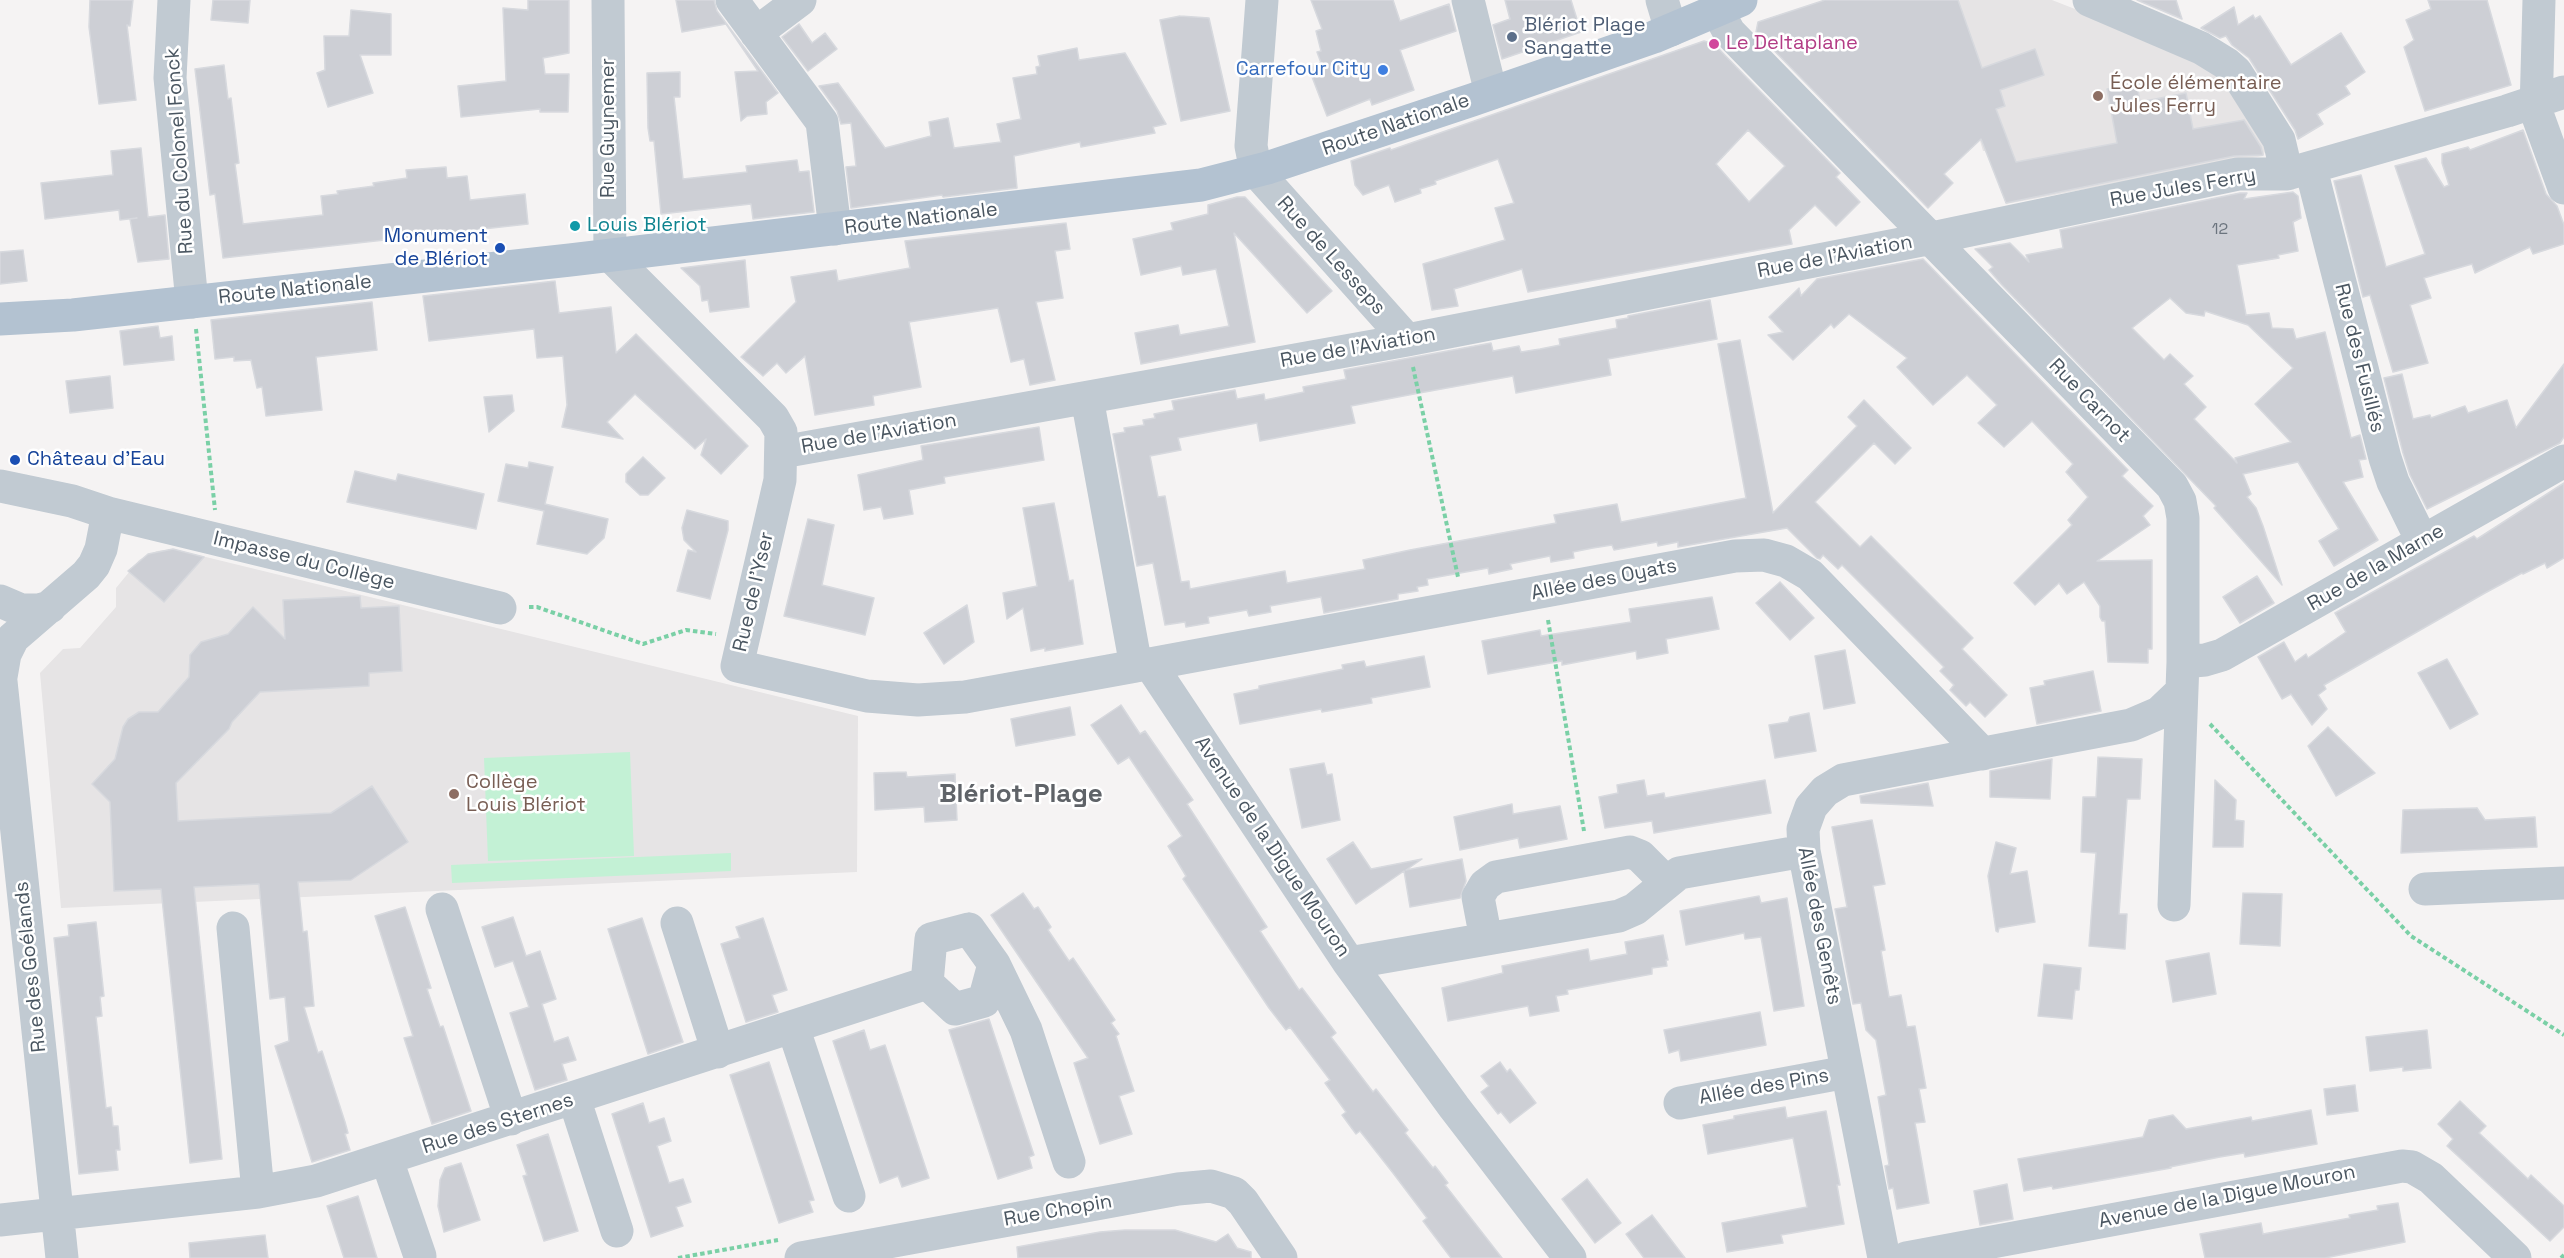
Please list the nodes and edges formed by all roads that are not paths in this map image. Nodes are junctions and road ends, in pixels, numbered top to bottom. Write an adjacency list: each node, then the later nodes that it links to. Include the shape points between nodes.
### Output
1 (174, 0): 20 (street, Rue du Colonel Fonck, via 170,78)
2 (608, 0): 19 (street, Rue Guynemer)
3 (732, 0): 11 (street)
4 (800, 0): 11 (street)
5 (1262, 0): 14 (street, via 1251,146)
6 (1468, 0): 12 (street)
7 (2089, 0): 15 (street, Rue des Fusillés, via 2201,48 2228,64)
8 (2539, 0): 13 (street)
9 (1729, 5): 10 (main road, Route Nationale); 18 (street, Rue Carnot, via 1729,32)
10 (1667, 15): 12 (main road, Route Nationale)
11 (756, 33): 17 (street, via 822,122)
12 (1491, 93): 14 (main road, Route Nationale)
13 (2550, 97): 15 (street, Rue Jules Ferry); 16 (street, via 2539,121)
14 (1256, 171): 17 (main road, Route Nationale, via 1181,188); 24 (street, Rue de Lesseps)
15 (2299, 171): 18 (street, Rue Jules Ferry, via 2238,174); 30 (street, Rue des Fusillés, via 2385,458)
16 (2564, 188)
17 (835, 229): 19 (main road, Route Nationale)
18 (1932, 238): 24 (street, Rue de l'Aviation); 37 (street, Rue Carnot, via 2172,486 2183,518)
19 (610, 255): 20 (main road, Route Nationale); 26 (street, Rue de l'Yser, via 773,418 781,432)
20 (192, 302): 21 (main road, Route Nationale)
21 (73, 315): 22 (main road, Route Nationale); 23 (main road, Route Nationale)
22 (0, 319)
23 (0, 334)
24 (1407, 340): 25 (street, Rue de l'Aviation)
25 (1087, 398): 26 (street, Rue de l'Aviation); 34 (street, Avenue de la Digue Mouron)
26 (782, 452): 34 (street, Rue de l'Yser, via 780,480 737,666 867,696 901,699 965,697)
27 (2564, 461): 30 (street, Rue de la Marne)
28 (0, 486): 29 (street)
29 (108, 513): 32 (street, Rue des Goélands, via 98,558 86,575); 33 (street, Impasse du Collège)
30 (2422, 542): 37 (street, Rue de la Marne, via 2222,655 2205,660)
31 (0, 601): 32 (street, via 21,610)
32 (50, 607): 36 (street, Rue des Goélands, via 13,638)
33 (500, 608)
34 (1143, 665): 38 (street, Allée des Oyats, via 1734,556 1764,555 1786,561 1820,584); 49 (street, Avenue de la Digue Mouron)
35 (0, 672): 36 (street, Rue des Goélands)
36 (0, 677): 39 (street, Rue des Goélands)
37 (2182, 677): 38 (street, Allée des Genêts, via 2159,713 2131,725); 44 (street, Rue Carnot)
38 (1983, 754): 40 (street, Allée des Genêts, via 1833,785 1817,798 1805,818)
39 (6, 787): 62 (street, Rue des Goélands)
40 (1804, 851): 41 (street, via 1688,870); 54 (street, Allée des Genêts)
41 (1666, 882): 48 (street, via 1628,913); 48 (street, via 1640,856 1630,852 1496,877 1478,897)
42 (2564, 883): 43 (street)
43 (2425, 889)
44 (2174, 906)
45 (442, 909): 57 (street)
46 (677, 923): 53 (street)
47 (233, 928): 60 (street)
48 (1486, 939): 49 (street)
49 (1349, 963): 69 (street, Avenue de la Digue Mouron)
50 (994, 964): 51 (street, via 984,1001 964,1007 955,1009); 51 (street, via 969,929 931,939); 59 (street, via 1026,1030)
51 (927, 983): 52 (street, Rue des Sternes)
52 (793, 1027): 53 (street, Rue des Sternes); 61 (street)
53 (717, 1052): 55 (street, Rue des Sternes)
54 (1847, 1072): 56 (street, Allée des Pins); 70 (street, Allée des Genêts)
55 (574, 1098): 57 (street, Rue des Sternes); 64 (street)
56 (1680, 1103)
57 (511, 1119): 58 (street, Rue des Sternes)
58 (387, 1160): 60 (street, Rue des Sternes, via 316,1182); 65 (street)
59 (1069, 1162)
60 (258, 1192): 62 (street, Rue des Sternes)
61 (849, 1196)
62 (57, 1214): 63 (street, Rue des Sternes); 66 (street, Rue des Goélands)
63 (0, 1220)
64 (617, 1231)
65 (420, 1256)
66 (62, 1258)
67 (801, 1258): 68 (street, Rue Chopin, via 1211,1186 1234,1193 1243,1202)
68 (1281, 1258)
69 (1570, 1258)
70 (1884, 1258)
71 (1906, 1258): 72 (street, Avenue de la Digue Mouron, via 2402,1166 2431,1178)
72 (2515, 1258)

